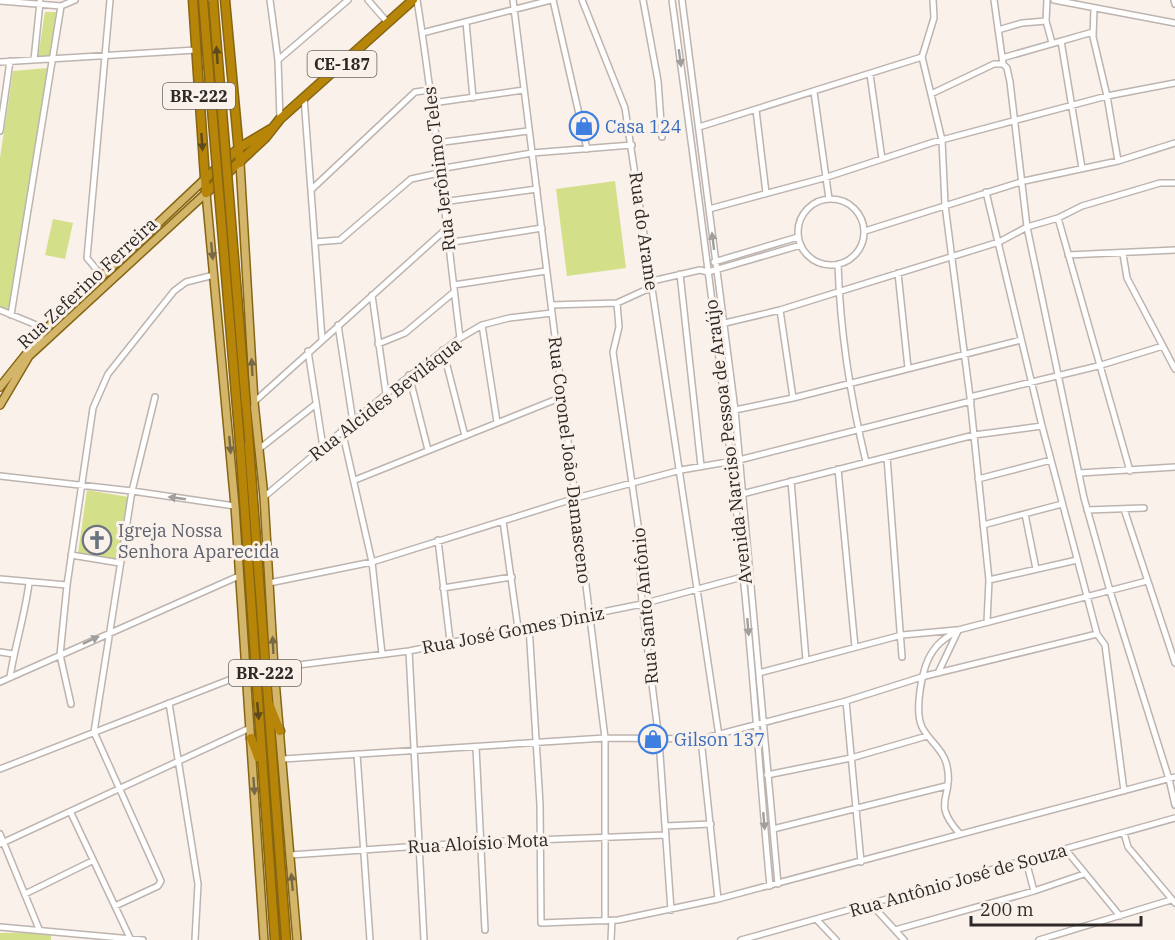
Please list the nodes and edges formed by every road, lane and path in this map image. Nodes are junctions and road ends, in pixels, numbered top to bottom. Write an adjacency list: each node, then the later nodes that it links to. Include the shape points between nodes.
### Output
1 (75, 0): 23 (street)
2 (110, 0): 36 (street)
3 (193, 0): 35 (highway, BR-222)
4 (203, 0): 261 (highway, BR-222, one-way to 261, bridge, via 240,443)
5 (213, 0): 151 (highway, BR-222, one-way to 5, bridge)
6 (225, 0): 67 (highway)
7 (270, 0): 40 (street)
8 (348, 0): 40 (street)
9 (368, 0): 28 (street)
10 (415, 0): 28 (highway, CE-187); 32 (street, Rua Jerônimo Teles)
11 (513, 0): 25 (street, Rua Coronel João Damasceno)
12 (552, 0): 25 (street); 68 (street)
13 (582, 0): 66 (street, Rua do Arame, via 625,108)
14 (642, 0): 62 (street, via 658,81)
15 (672, 0): 105 (street, Avenida Narciso Pessoa de Araújo, one-way to 105)
16 (682, 0): 58 (street, Avenida Narciso Pessoa de Araújo)
17 (933, 0): 37 (street, via 934,18)
18 (994, 0): 30 (street)
19 (1047, 0): 26 (street)
20 (1054, 0): 24 (street)
21 (0, 1): 22 (street)
22 (37, 2): 23 (street); 38 (street)
23 (62, 6): 39 (street)
24 (1094, 9): 29 (street); 31 (street)
25 (513, 10): 27 (street); 47 (street, Rua Coronel João Damasceno)
26 (1046, 21): 30 (street); 34 (street)
27 (466, 22): 32 (street); 52 (street)
28 (388, 23): 51 (highway, CE-187)
29 (1175, 23)
30 (998, 30): 42 (street)
31 (1093, 32): 33 (street); 50 (street)
32 (422, 33): 46 (street, Rua Jerônimo Teles)
33 (1061, 41): 34 (street); 54 (street)
34 (1052, 44): 42 (street)
35 (196, 50): 36 (street); 76 (highway, BR-222, one-way to 76)
36 (107, 56): 39 (street); 114 (street, via 87,258)
37 (922, 57): 44 (street); 49 (street)
38 (34, 60): 39 (street); 41 (street)
39 (53, 60): 125 (street)
40 (278, 60): 56 (street)
41 (10, 61): 43 (street); 60 (street)
42 (1002, 61): 49 (street); 57 (street, via 1007,68)
43 (0, 62)
44 (870, 74): 48 (street); 70 (street)
45 (1175, 83): 50 (street)
46 (430, 90): 53 (street, Rua Jerônimo Teles); 79 (street, via 416,92)
47 (524, 90): 52 (street); 61 (street, Rua Coronel João Damasceno)
48 (813, 92): 55 (street); 75 (street)
49 (931, 94): 63 (street)
50 (1107, 96): 54 (street); 71 (street)
51 (304, 97): 56 (highway, CE-187); 79 (street)
52 (473, 98): 53 (street)
53 (432, 103): 64 (street, Rua Jerônimo Teles)
54 (1071, 106): 57 (street); 73 (street)
55 (756, 110): 58 (street); 83 (street)
56 (280, 119): 59 (highway, CE-187)
57 (1015, 121): 63 (street); 77 (street)
58 (699, 127): 87 (street, Avenida Narciso Pessoa de Araújo)
59 (271, 128): 67 (highway, CE-187); 72 (highway, CE-187)
60 (0, 131)
61 (528, 132): 64 (street); 69 (street, Rua Coronel João Damasceno)
62 (662, 137)
63 (942, 140): 70 (street); 86 (street)
64 (436, 143): 74 (street, Rua Jerônimo Teles)
65 (1175, 143): 71 (street)
66 (632, 145): 68 (street); 115 (street, Rua do Arame)
67 (239, 148): 72 (highway); 76 (highway, CE-187)
68 (587, 149): 69 (street)
69 (532, 153): 74 (street); 80 (street, Rua Coronel João Damasceno)
70 (882, 159): 75 (street)
71 (1118, 160): 73 (street)
72 (240, 163): 82 (highway, CE-187); 151 (main road, one-way to 72)
73 (1083, 168): 77 (street)
74 (439, 171): 85 (street, Rua Jerônimo Teles); 95 (street, via 411,179 340,240)
75 (824, 178): 83 (street); 84 (street)
76 (205, 179): 82 (highway, BR-222); 93 (main road, Rua Zeferino Ferreira / CE-187)
77 (1024, 181): 81 (street); 89 (street)
78 (1175, 183): 88 (street, via 1160,183 1082,206)
79 (312, 189): 95 (street)
80 (537, 189): 85 (street); 90 (street, Rua Coronel João Damasceno)
81 (986, 192): 86 (street); 96 (street)
82 (206, 193): 98 (main road, Rua Zeferino Ferreira / CE-187); 113 (main road, BR-222, one-way to 113)
83 (766, 193): 87 (street)
84 (829, 199): 92 (street, via 852,205 859,212); 94 (street, via 807,208 798,226)
85 (442, 202): 91 (street, Rua Jerônimo Teles)
86 (945, 205): 92 (street); 103 (street)
87 (709, 209): 104 (street, Avenida Narciso Pessoa de Araújo, one-way to 87)
88 (1058, 218): 89 (street); 102 (street)
89 (1027, 227): 96 (street); 142 (street)
90 (542, 228): 97 (street); 109 (street, Rua Coronel João Damasceno)
91 (445, 230): 97 (street, Rua Jerônimo Teles); 119 (street)
92 (865, 231): 106 (street, via 854,256)
93 (144, 237): 98 (main road); 114 (main road, Rua Zeferino Ferreira / CE-187)
94 (798, 237): 99 (street); 104 (street)
95 (315, 242): 131 (street)
96 (999, 242): 103 (street); 132 (street)
97 (447, 243): 116 (street, Rua Jerônimo Teles)
98 (151, 244): 153 (main road, Rua Zeferino Ferreira / CE-187, via 29,356)
99 (801, 245): 106 (street, via 812,259); 108 (street)
100 (1175, 250): 101 (street)
101 (1123, 254): 102 (street); 134 (street, via 1127,278)
102 (1068, 255): 138 (street)
103 (953, 256): 111 (street); 137 (street)
104 (716, 262): 105 (street); 108 (street, Avenida Narciso Pessoa de Araújo)
105 (707, 264): 107 (street); 110 (street, Avenida Narciso Pessoa de Araújo)
106 (838, 264): 117 (street)
107 (700, 270): 110 (street); 112 (street)
108 (717, 270): 110 (street); 126 (street, Avenida Narciso Pessoa de Araújo)
109 (546, 271): 116 (street); 121 (street, Rua Coronel João Damasceno)
110 (708, 272): 168 (street, Avenida Narciso Pessoa de Araújo)
111 (898, 273): 117 (street); 139 (street)
112 (680, 274): 115 (street); 170 (street)
113 (214, 275): 181 (street, via 186,282 174,291 108,374 93,408); 187 (main road, BR-222, one-way to 187)
114 (102, 276): 129 (main road, Rua Zeferino Ferreira / CE-187)
115 (652, 284): 120 (street); 173 (street, Rua do Arame)
116 (454, 285): 118 (street, Rua Jerônimo Teles)
117 (838, 291): 123 (street); 144 (street)
118 (454, 292): 130 (street, Rua Jerônimo Teles); 133 (street, via 405,333)
119 (372, 295): 128 (street); 133 (street)
120 (617, 303): 121 (street); 180 (street, Rua Santo Antônio, via 620,327 613,352)
121 (551, 305): 124 (street, Rua Coronel João Damasceno)
122 (0, 310): 125 (street)
123 (780, 310): 126 (street); 149 (street)
124 (552, 313): 127 (street, Rua Alcides Beviláqua); 148 (street, Rua Coronel João Damasceno)
125 (11, 315): 129 (street)
126 (725, 323): 154 (street, Avenida Narciso Pessoa de Araújo)
127 (482, 325): 130 (street, Rua Alcides Beviláqua); 156 (street)
128 (338, 326): 131 (street); 155 (street)
129 (46, 328): 145 (main road, Rua Zeferino Ferreira / CE-187)
130 (460, 338): 135 (street, Rua Alcides Beviláqua)
131 (322, 339): 136 (street)
132 (1021, 340): 137 (street); 143 (street)
133 (378, 344): 146 (street)
134 (1162, 346): 138 (street); 140 (street)
135 (443, 350): 141 (street, Rua Alcides Beviláqua); 161 (street)
136 (308, 351): 151 (street); 152 (street)
137 (965, 353): 139 (street); 150 (street)
138 (1098, 366): 142 (street); 174 (street)
139 (908, 368): 144 (street)
140 (1175, 369)
141 (409, 375): 146 (street, Rua Alcides Beviláqua); 164 (street)
142 (1057, 376): 143 (street); 175 (street)
143 (1032, 381): 150 (street); 157 (street)
144 (852, 382): 149 (street); 159 (street)
145 (0, 387)
146 (386, 394): 155 (street, Rua Alcides Beviláqua)
147 (155, 397): 182 (street)
148 (562, 397): 156 (street); 185 (street, Rua Coronel João Damasceno)
149 (793, 398): 154 (street)
150 (971, 399): 159 (street); 160 (street)
151 (250, 404): 163 (main road); 239 (highway, BR-222)
152 (315, 404): 162 (street); 163 (street)
153 (0, 405)
154 (735, 410): 166 (street, Avenida Narciso Pessoa de Araújo)
155 (352, 422): 158 (street, Rua Alcides Beviláqua)
156 (497, 422): 161 (street)
157 (1042, 426): 160 (street); 167 (street)
158 (342, 430): 162 (street, Rua Alcides Beviláqua); 178 (street)
159 (858, 430): 166 (street); 169 (street)
160 (974, 435): 165 (street); 177 (street)
161 (465, 436): 164 (street)
162 (323, 447): 184 (street, Rua Alcides Beviláqua)
163 (259, 449): 184 (main road)
164 (428, 450): 178 (street)
165 (887, 457): 169 (street); 221 (street)
166 (739, 460): 168 (street); 183 (street, Avenida Narciso Pessoa de Araújo)
167 (1051, 460): 177 (street); 186 (street)
168 (731, 462): 170 (street); 201 (street, Avenida Narciso Pessoa de Araújo)
169 (866, 462): 172 (street)
170 (702, 466): 173 (street)
171 (1175, 467): 174 (street)
172 (838, 469): 179 (street); 223 (street)
173 (681, 470): 180 (street); 210 (street, Rua do Arame)
174 (1130, 471): 175 (street)
175 (1080, 473): 190 (street)
176 (0, 476): 181 (street)
177 (978, 479): 193 (street)
178 (355, 480): 197 (street)
179 (791, 481): 183 (street); 230 (street)
180 (632, 483): 185 (street); 213 (street, Rua Santo Antônio)
181 (82, 486): 182 (street); 195 (street)
182 (132, 491): 187 (street, one-way to 182); 198 (street)
183 (742, 494): 201 (street, Avenida Narciso Pessoa de Araújo)
184 (264, 497): 207 (main road)
185 (576, 498): 192 (street); 214 (street, Rua Coronel João Damasceno)
186 (1062, 504): 191 (street); 196 (street)
187 (235, 506): 200 (main road, BR-222)
188 (1144, 508): 189 (street)
189 (1124, 509): 190 (street); 205 (street)
190 (1087, 510): 211 (street)
191 (1025, 514): 193 (street); 199 (street)
192 (503, 521): 194 (street); 202 (street)
193 (983, 525): 204 (street)
194 (438, 540): 197 (street); 209 (street)
195 (71, 555): 198 (street); 208 (street)
196 (1077, 560): 199 (street); 212 (street)
197 (372, 562): 207 (street); 227 (street)
198 (120, 563): 219 (street)
199 (1036, 569): 204 (street)
200 (239, 576): 219 (street); 235 (main road, BR-222)
201 (746, 576): 210 (street, Rua José Gomes Diniz); 233 (street, Avenida Narciso Pessoa de Araújo); 243 (street, Avenida Narciso Pessoa de Araújo, one-way to 243)
202 (512, 577): 209 (street); 217 (street)
203 (0, 579): 206 (street)
204 (989, 579): 215 (street)
205 (1147, 581): 211 (street); 231 (street)
206 (29, 583): 208 (street); 226 (street, via 24,623)
207 (269, 583): 232 (main road, one-way to 207)
208 (67, 585): 228 (street)
209 (443, 588): 222 (street)
210 (698, 590): 213 (street, Rua José Gomes Diniz); 247 (street, Rua do Arame)
211 (1110, 591): 212 (street); 263 (street)
212 (1087, 597): 215 (street); 220 (street)
213 (642, 604): 214 (street, Rua José Gomes Diniz); 252 (street, Rua Santo Antônio)
214 (590, 614): 216 (street, Rua José Gomes Diniz); 250 (street, Rua Coronel João Damasceno)
215 (987, 622): 218 (street)
216 (529, 626): 217 (street, Rua José Gomes Diniz); 253 (street)
217 (518, 628): 222 (street, Rua José Gomes Diniz)
218 (958, 630): 221 (street); 234 (street); 236 (street, via 933,650)
219 (110, 631): 228 (street, one-way to 219); 246 (street)
220 (1097, 634): 234 (street); 266 (street, via 1105,645)
221 (902, 635): 223 (street); 229 (street)
222 (450, 641): 224 (street, Rua José Gomes Diniz)
223 (855, 647): 230 (street)
224 (409, 651): 227 (street, Rua José Gomes Diniz); 255 (street)
225 (0, 652): 226 (street)
226 (13, 654): 237 (street)
227 (382, 654): 232 (street, Rua José Gomes Diniz)
228 (60, 655): 237 (street); 242 (street)
229 (903, 657)
230 (806, 660): 233 (street)
231 (1175, 663)
232 (274, 668): 245 (main road)
233 (759, 673): 243 (street, Avenida Narciso Pessoa de Araújo)
234 (938, 673): 236 (street)
235 (246, 676): 241 (street); 244 (main road, BR-222)
236 (925, 676): 240 (street); 248 (street, via 918,711)
237 (10, 677): 238 (street)
238 (0, 682)
239 (267, 698): 245 (highway); 313 (highway, BR-222)
240 (846, 701): 243 (street); 257 (street)
241 (169, 703): 246 (street); 258 (street)
242 (71, 704)
243 (760, 724): 247 (street); 262 (street, Avenida Narciso Pessoa de Araújo); 291 (street, Avenida Narciso Pessoa de Araújo, one-way to 291)
244 (250, 728): 249 (main road, BR-222); 258 (street)
245 (280, 731): 259 (main road)
246 (94, 732): 260 (street); 265 (street)
247 (719, 736): 251 (street)
248 (927, 736): 257 (street); 264 (street, via 948,767)
249 (251, 738): 261 (highway); 311 (main road, BR-222, one-way to 311)
250 (605, 738): 252 (street); 253 (street); 278 (street, Rua Coronel João Damasceno)
251 (701, 739): 252 (street); 271 (street)
252 (659, 740): 272 (street, Rua Santo Antônio)
253 (537, 743): 254 (street); 279 (street)
254 (476, 747): 255 (street); 280 (street)
255 (415, 750): 256 (street); 282 (street)
256 (357, 754): 259 (street); 283 (street)
257 (851, 758): 262 (street); 268 (street)
258 (179, 759): 265 (street); 310 (street, via 198,884)
259 (282, 759): 285 (main road)
260 (0, 769)
261 (262, 770): 312 (highway, BR-222)
262 (767, 775): 273 (street, Avenida Narciso Pessoa de Araújo)
263 (1172, 778): 266 (street); 267 (street)
264 (946, 786): 268 (street); 276 (street, via 945,814)
265 (121, 788): 269 (street); 297 (street, via 161,881)
266 (1124, 791): 276 (street)
267 (1175, 805)
268 (856, 810): 273 (street); 288 (street)
269 (70, 813): 281 (street); 286 (street)
270 (1175, 818): 274 (street, Rua Antônio José de Souza)
271 (711, 824): 272 (street); 294 (street)
272 (665, 826): 277 (street, Rua Santo Antônio)
273 (773, 828): 290 (street, Avenida Narciso Pessoa de Araújo)
274 (1124, 833): 284 (street, Rua Antônio José de Souza); 295 (street, via 1128,847)
275 (0, 834): 281 (street)
276 (960, 834): 288 (street)
277 (666, 835): 278 (street, Rua Aloísio Mota); 298 (street, Rua Santo Antônio)
278 (605, 836): 279 (street, Rua Aloísio Mota); 302 (street, Rua Coronel João Damasceno)
279 (540, 840): 280 (street, Rua Aloísio Mota); 302 (street, via 541,924)
280 (479, 842): 282 (street, Rua Aloísio Mota); 305 (street)
281 (2, 843): 293 (street)
282 (420, 845): 283 (street, Rua Aloísio Mota); 316 (street)
283 (362, 850): 285 (street, Rua Aloísio Mota); 315 (street)
284 (1066, 850): 287 (street, Rua Antônio José de Souza); 289 (street)
285 (290, 855): 314 (main road, one-way to 285)
286 (92, 861): 293 (street); 297 (street)
287 (1026, 861): 292 (street); 296 (street, Rua Antônio José de Souza)
288 (861, 862): 290 (street)
289 (1084, 874): 292 (street); 299 (street)
290 (778, 884): 291 (street)
291 (770, 886): 294 (street)
292 (1034, 891): 306 (street)
293 (25, 894): 304 (street)
294 (718, 899): 298 (street)
295 (1173, 901): 299 (street)
296 (872, 904): 301 (street, Rua Antônio José de Souza); 306 (street)
297 (115, 906): 307 (street)
298 (671, 910): 300 (street)
299 (1120, 916): 321 (street)
300 (612, 920): 302 (street); 317 (street)
301 (817, 920): 308 (street, Rua Antônio José de Souza); 319 (street)
302 (605, 921)
303 (0, 927): 304 (street)
304 (39, 929): 307 (street)
305 (484, 930)
306 (895, 930): 320 (street)
307 (130, 938): 309 (street)
308 (765, 938): 318 (street, Rua Antônio José de Souza)
309 (143, 940)
310 (195, 940)
311 (264, 940)
312 (275, 940)
313 (286, 940)
314 (297, 940)
315 (370, 940)
316 (424, 940)
317 (611, 940)
318 (741, 940)
319 (836, 940)
320 (904, 940)
321 (1040, 940)

